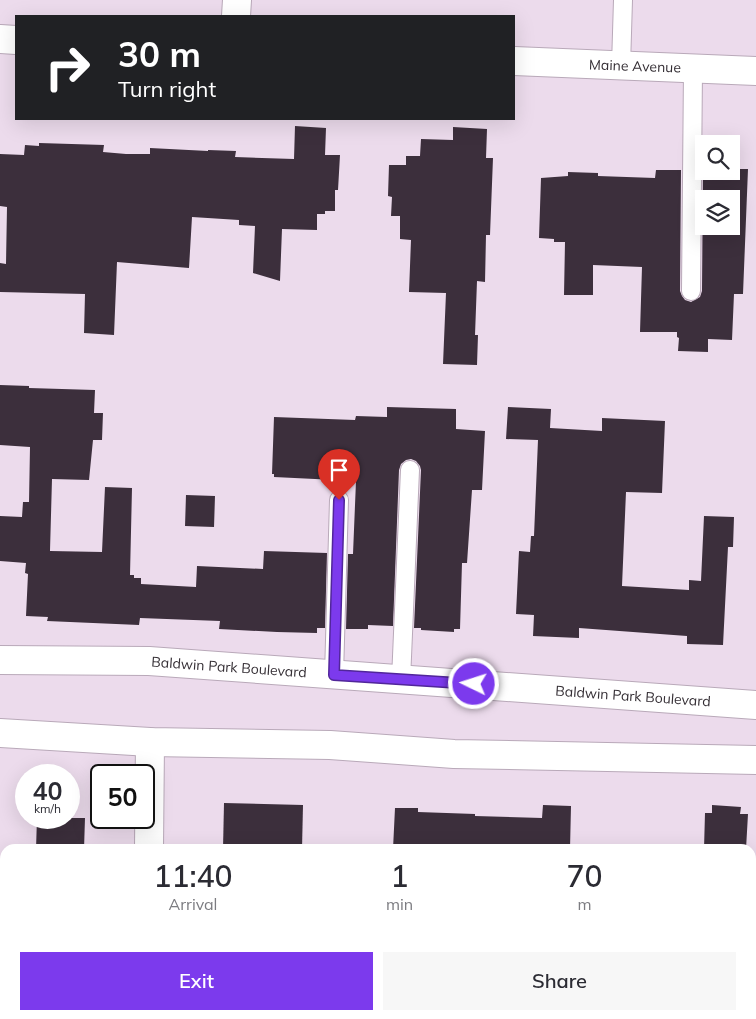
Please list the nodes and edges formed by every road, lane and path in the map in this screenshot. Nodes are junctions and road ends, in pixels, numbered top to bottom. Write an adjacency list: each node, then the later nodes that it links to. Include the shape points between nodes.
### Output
1 (237, 0): 3 (main road)
2 (623, 0): 7 (lane)
3 (236, 15)
4 (0, 39): 5 (main road)
5 (15, 40)
6 (515, 61): 7 (main road, Maine Avenue)
7 (621, 66): 8 (main road, Maine Avenue)
8 (693, 69): 9 (main road, Maine Avenue); 10 (lane)
9 (756, 71)
10 (691, 291)
11 (410, 470): 15 (lane)
12 (339, 500): 14 (lane)
13 (0, 660): 14 (main road, Baldwin Park Boulevard, via 149,661)
14 (334, 675): 15 (main road, Baldwin Park Boulevard)
15 (401, 680): 16 (main road, Baldwin Park Boulevard)
16 (756, 705)
17 (0, 733): 18 (main road)
18 (150, 742): 19 (main road, via 330,745 454,754); 20 (main road)
19 (756, 760)
20 (149, 844)

